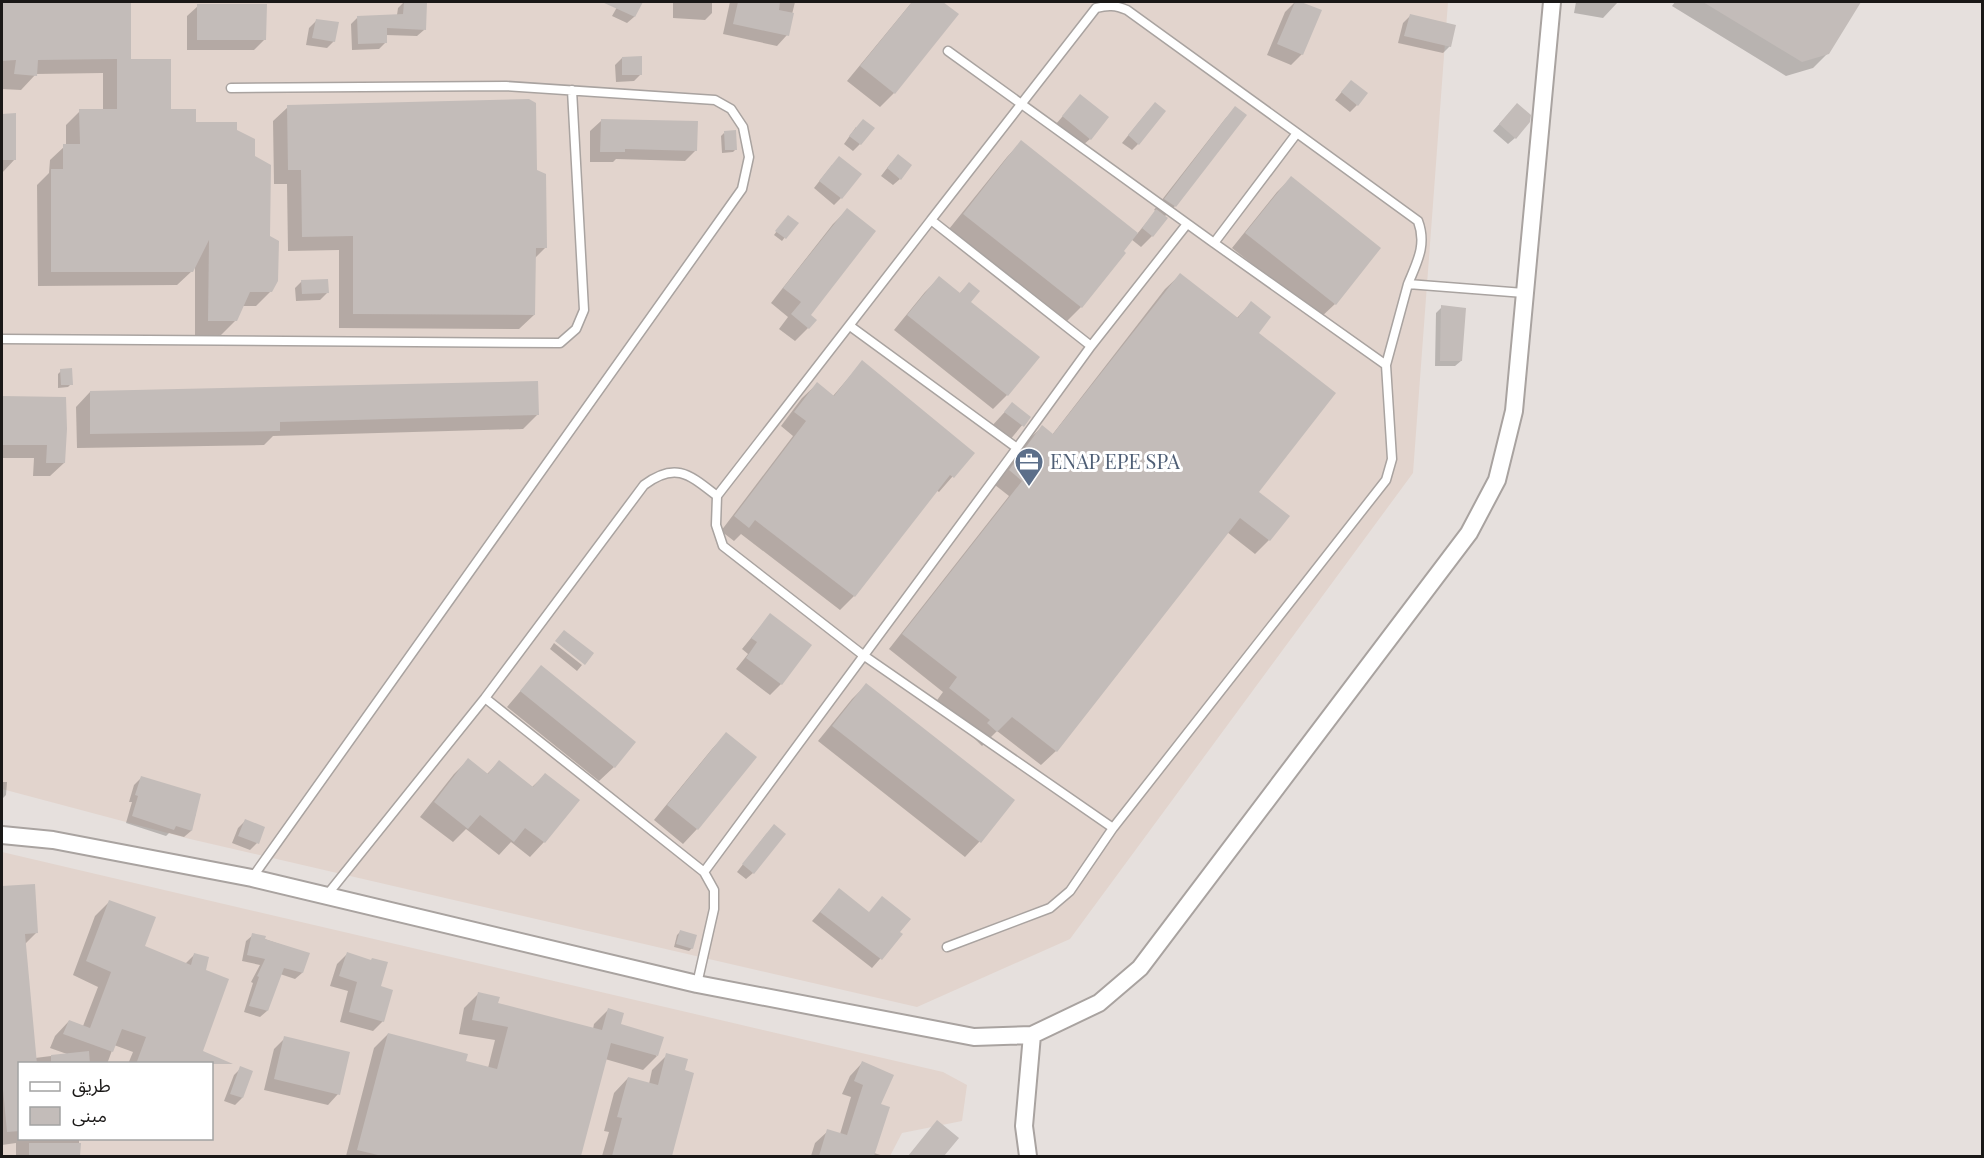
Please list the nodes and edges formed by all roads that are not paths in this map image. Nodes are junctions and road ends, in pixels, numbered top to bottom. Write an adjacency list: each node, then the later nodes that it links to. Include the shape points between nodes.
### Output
1 (1552, 2): 11 (street)
2 (948, 51): 5 (lane)
3 (231, 88): 4 (lane, via 506,86)
4 (572, 90): 13 (lane, via 584,310 576,329 560,343); 23 (lane, via 715,100 731,109 743,127 749,158 742,189)
5 (1020, 104): 6 (lane, via 1096,8 1116,6 1127,10); 7 (lane); 8 (lane)
6 (1297, 133): 9 (lane); 10 (lane, via 1418,221 1423,234 1421,251)
7 (931, 220): 12 (lane); 14 (lane)
8 (1187, 224): 9 (lane); 14 (lane)
9 (1214, 243): 15 (lane)
10 (1408, 284): 11 (lane); 15 (lane)
11 (1524, 293): 27 (street, via 1514,411 1497,480 1468,533 1140,968 1098,1003)
12 (850, 326): 16 (lane); 17 (lane)
13 (2, 339)
14 (1091, 346): 16 (lane)
15 (1386, 365): 20 (lane, via 1392,459 1386,480)
16 (1017, 448): 18 (lane)
17 (717, 496): 18 (lane, via 716,525 723,546); 19 (lane, via 691,475 672,471 644,485)
18 (863, 654): 20 (lane); 22 (lane)
19 (485, 698): 22 (lane); 24 (lane)
20 (1113, 828): 25 (lane, via 1070,891 1050,908)
21 (2, 835): 23 (street, via 53,840)
22 (705, 872): 26 (lane, via 714,890 714,909)
23 (252, 878): 24 (street)
24 (327, 895): 26 (street)
25 (947, 947)
26 (698, 984): 27 (street, via 974,1037)
27 (1032, 1035): 28 (street, via 1024,1126)
28 (1028, 1156)

